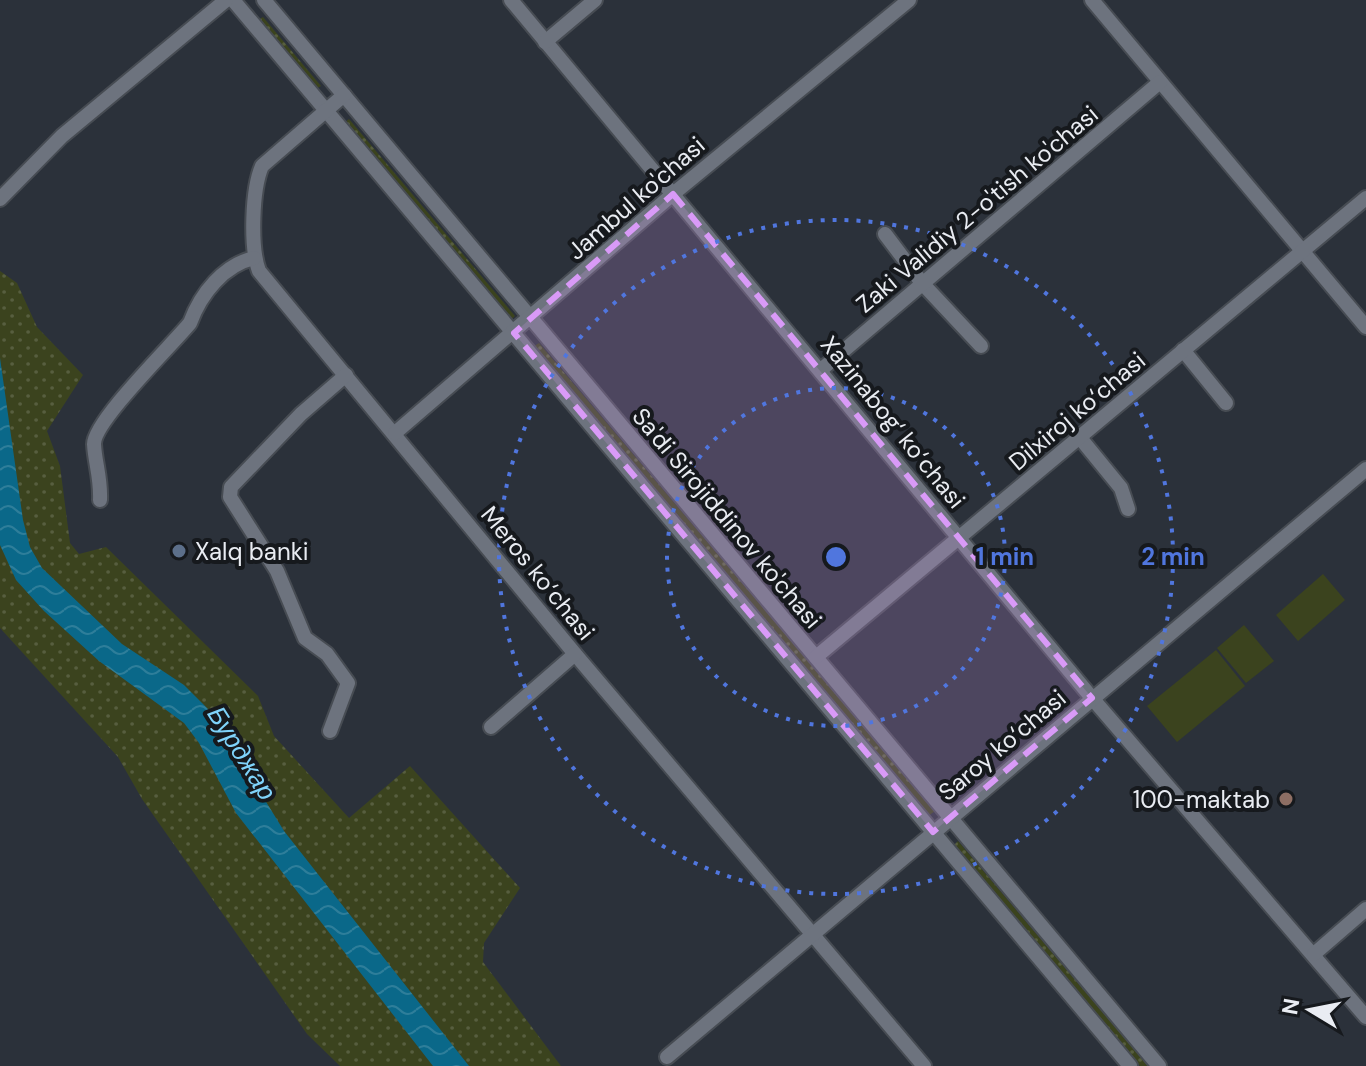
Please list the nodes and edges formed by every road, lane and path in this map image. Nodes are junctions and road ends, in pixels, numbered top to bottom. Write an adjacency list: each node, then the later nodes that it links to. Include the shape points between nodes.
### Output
1 (226, 0): 14 (street, via 62,136)
2 (233, 0): 11 (street, Sa'di Sirojiddinov ko'chasi)
3 (264, 0): 10 (street, Sa'di Sirojiddinov ko'chasi)
4 (511, 0): 8 (street, Xazinabog‘ ko‘chasi)
5 (595, 0): 8 (street)
6 (909, 0): 12 (street, Jambul ko'chasi)
7 (1092, 0): 9 (street)
8 (545, 42): 12 (street, Xazinabog‘ ko‘chasi)
9 (1160, 82): 16 (street); 18 (street, Zaki Validiy 2-o'tish ko'chasi)
10 (344, 95): 11 (street); 19 (street, Sa'di Sirojiddinov ko'chasi)
11 (326, 110): 17 (street, via 262,166); 21 (street, Sa'di Sirojiddinov ko'chasi)
12 (673, 194): 19 (street, Jambul ko'chasi); 24 (street, Xazinabog‘ ko‘chasi)
13 (1366, 198): 16 (street, Dilxiroj ko‘chasi)
14 (0, 199)
15 (885, 234): 18 (street)
16 (1302, 249): 20 (street); 23 (street, Dilxiroj ko‘chasi)
17 (254, 258): 25 (street, Meros ko‘chasi, via 259,271); 30 (street, via 232,263 190,323 103,420 94,442)
18 (922, 283): 22 (street); 24 (street, Zaki Validiy 2-o'tish ko'chasi)
19 (531, 318): 21 (street, Jambul ko'chasi); 34 (street, Sa'di Sirojiddinov ko'chasi)
20 (1366, 327)
21 (514, 333): 27 (street, Jambul ko'chasi); 39 (street, Sa'di Sirojiddinov ko'chasi)
22 (981, 346)
23 (1183, 350): 26 (street); 28 (street, Dilxiroj ko‘chasi)
24 (822, 369): 32 (street, Xazinabog‘ ko‘chasi)
25 (346, 375): 27 (street, Meros ko‘chasi); 37 (street, via 271,444 231,487 230,497 277,571 305,638 346,676)
26 (1226, 403)
27 (395, 433): 33 (street, Meros ko‘chasi)
28 (1081, 439): 31 (street, via 1121,488); 32 (street, Dilxiroj ko‘chasi)
29 (1366, 469): 35 (street, Saroy ko‘chasi)
30 (100, 500)
31 (1128, 509)
32 (959, 537): 34 (street, Dilxiroj ko‘chasi); 35 (street, Xazinabog‘ ko‘chasi)
33 (575, 654): 36 (street); 41 (street, Meros ko‘chasi)
34 (816, 657): 38 (street, Sa'di Sirojiddinov ko'chasi)
35 (1092, 698): 38 (street, Saroy ko‘chasi); 42 (street, Xazinabog‘ ko‘chasi)
36 (491, 727)
37 (330, 731)
38 (950, 817): 39 (street, Saroy ko‘chasi); 47 (street, Sa'di Sirojiddinov ko'chasi)
39 (933, 832): 41 (street, Saroy ko‘chasi); 46 (street, Sa'di Sirojiddinov ko'chasi)
40 (1366, 909): 42 (street)
41 (812, 933): 44 (street, Saroy ko‘chasi); 45 (street, Meros ko‘chasi)
42 (1314, 954): 43 (street, Xazinabog‘ ko‘chasi)
43 (1366, 1017)
44 (667, 1057)
45 (924, 1066)
46 (1130, 1066)
47 (1159, 1066)

